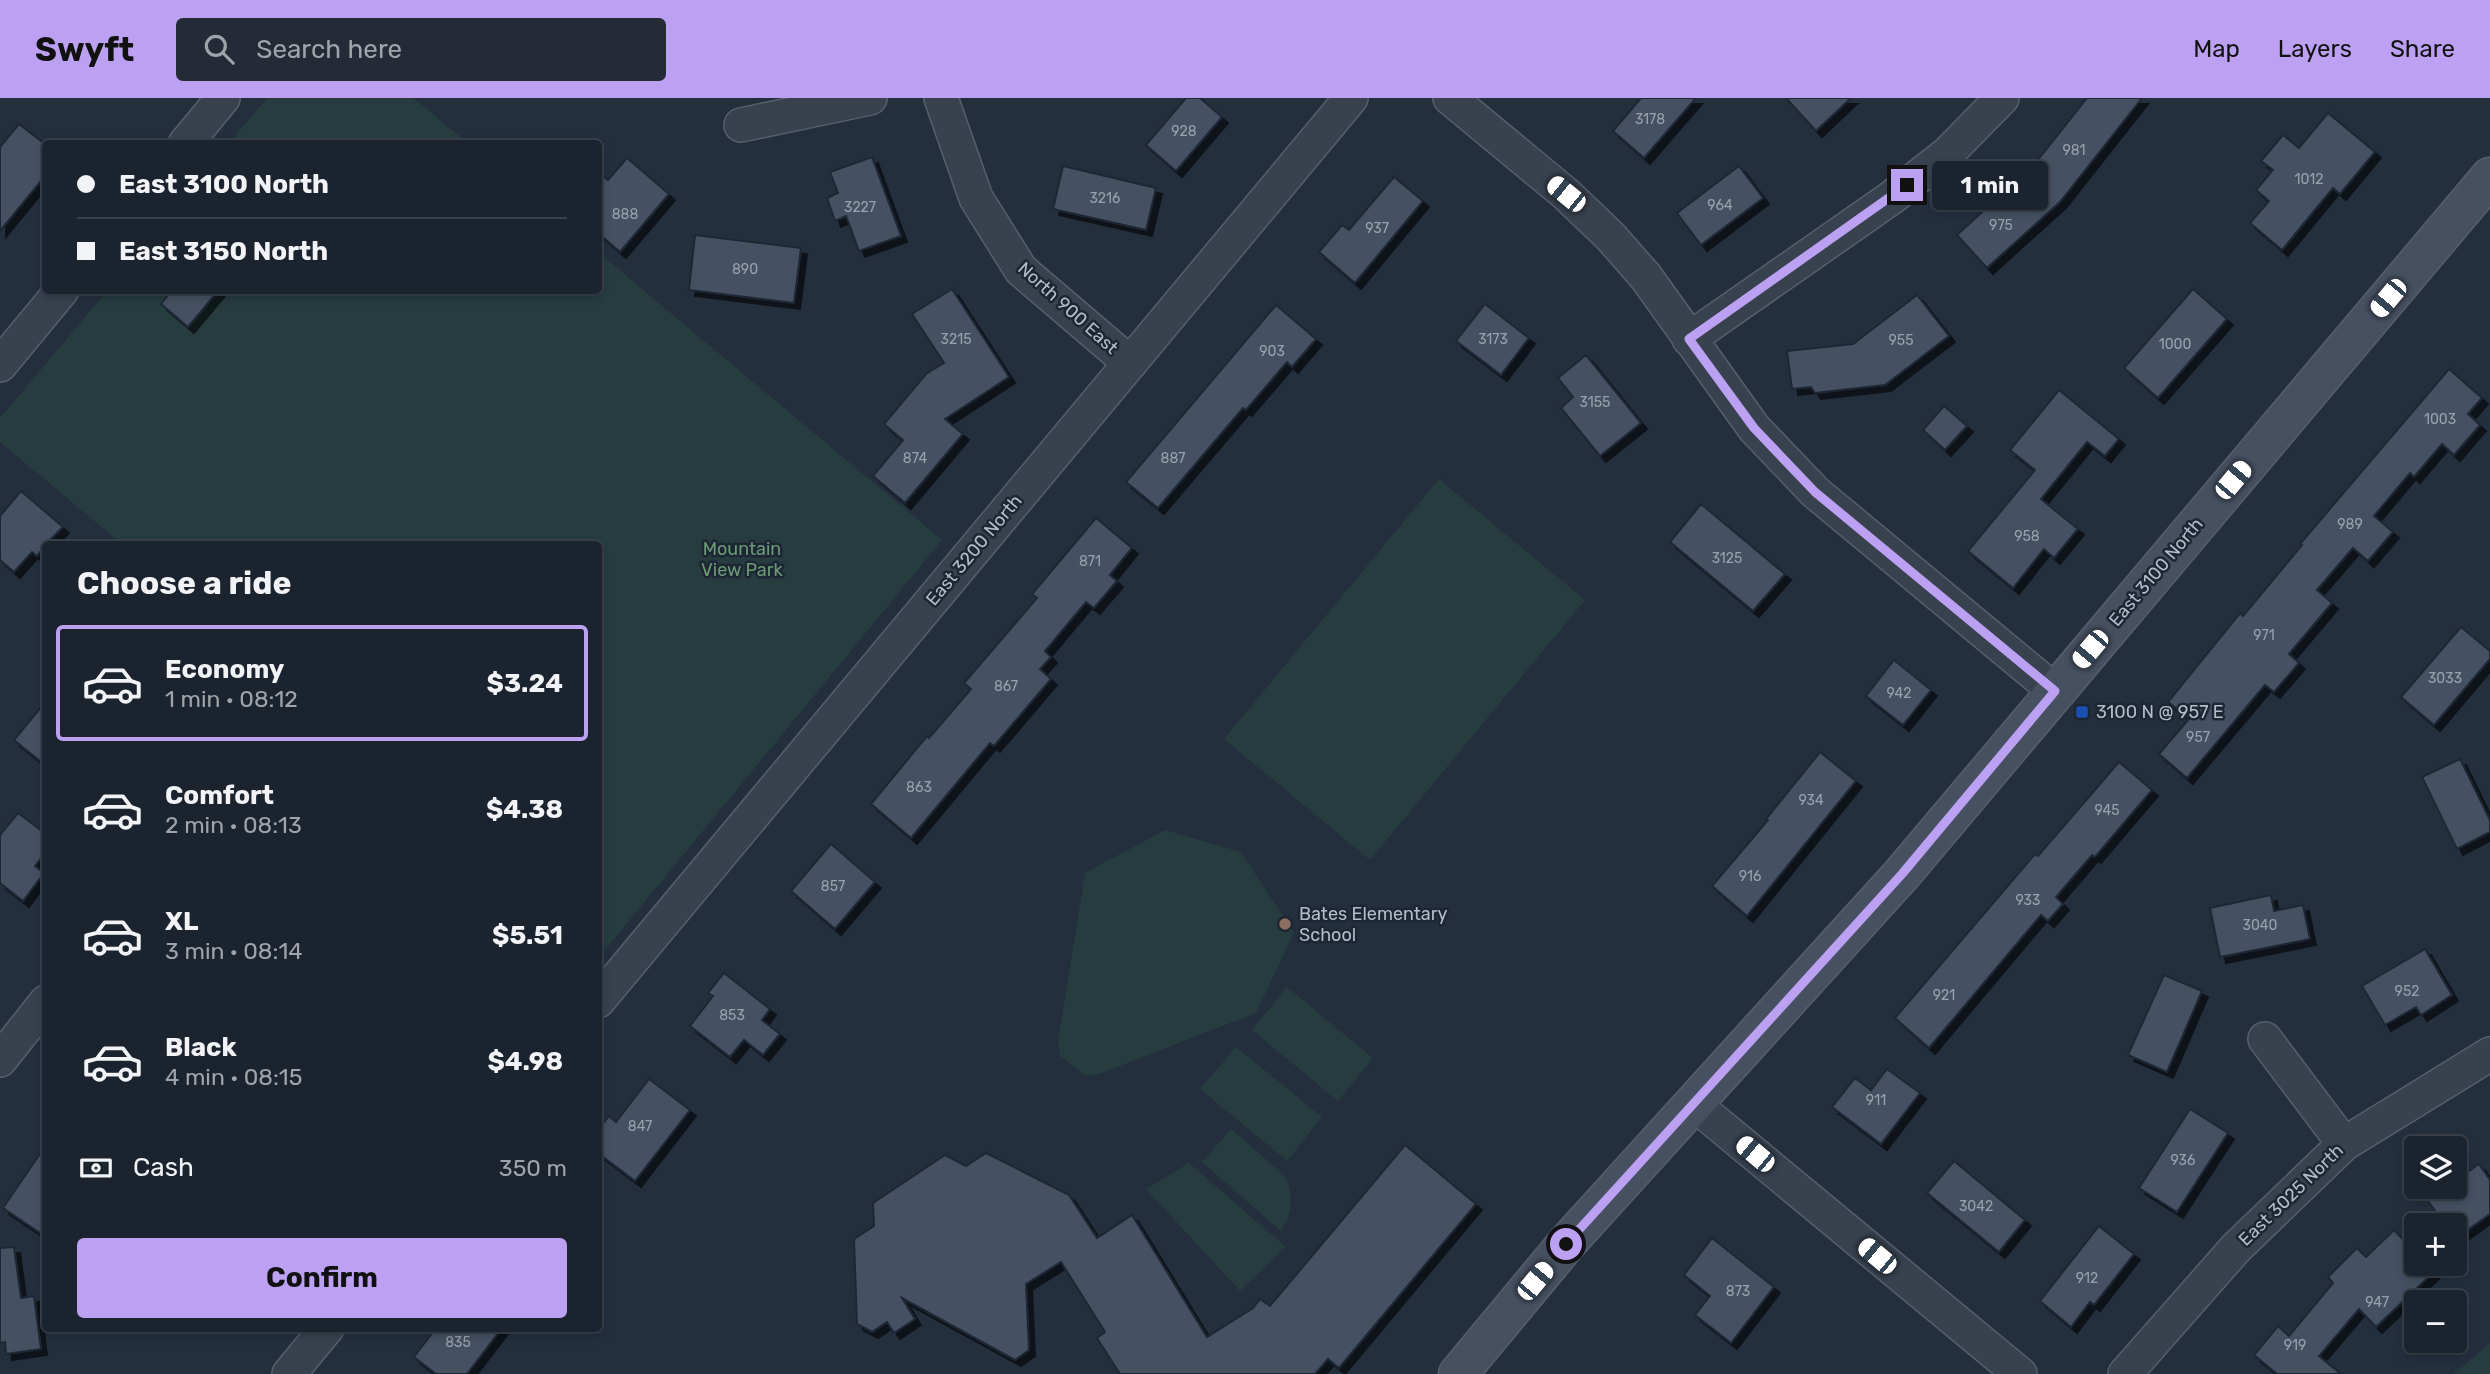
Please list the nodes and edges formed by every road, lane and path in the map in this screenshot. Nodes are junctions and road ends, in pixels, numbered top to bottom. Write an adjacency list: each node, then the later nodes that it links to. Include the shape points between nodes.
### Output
1 (223, 98): 8 (street)
2 (870, 98): 7 (street)
3 (941, 98): 12 (street, North 900 East, via 976,198 1021,270)
4 (1350, 98): 12 (street, East 3200 North)
5 (1450, 98): 11 (street, via 1610,236 1646,277)
6 (2001, 98): 11 (street, via 1947,153 1891,198)
7 (741, 125)
8 (188, 140)
9 (2490, 177): 14 (main road, East 3100 North)
10 (59, 294): 13 (street)
11 (1689, 339): 14 (street, via 1754,428 1815,492)
12 (1130, 363): 15 (street, East 3200 North)
13 (0, 365)
14 (2055, 691): 20 (main road, East 3100 North, via 1902,874)
15 (602, 997)
16 (42, 1007): 19 (street)
17 (2265, 1039): 21 (street)
18 (2490, 1054): 21 (street, East 3025 North)
19 (0, 1060)
20 (1695, 1104): 24 (main road, East 3100 North, via 1566,1244); 25 (street)
21 (2344, 1144): 26 (street, East 3025 North, via 2236,1248)
22 (324, 1332): 23 (street)
23 (289, 1374)
24 (1458, 1374)
25 (2020, 1374)
26 (2125, 1374)

